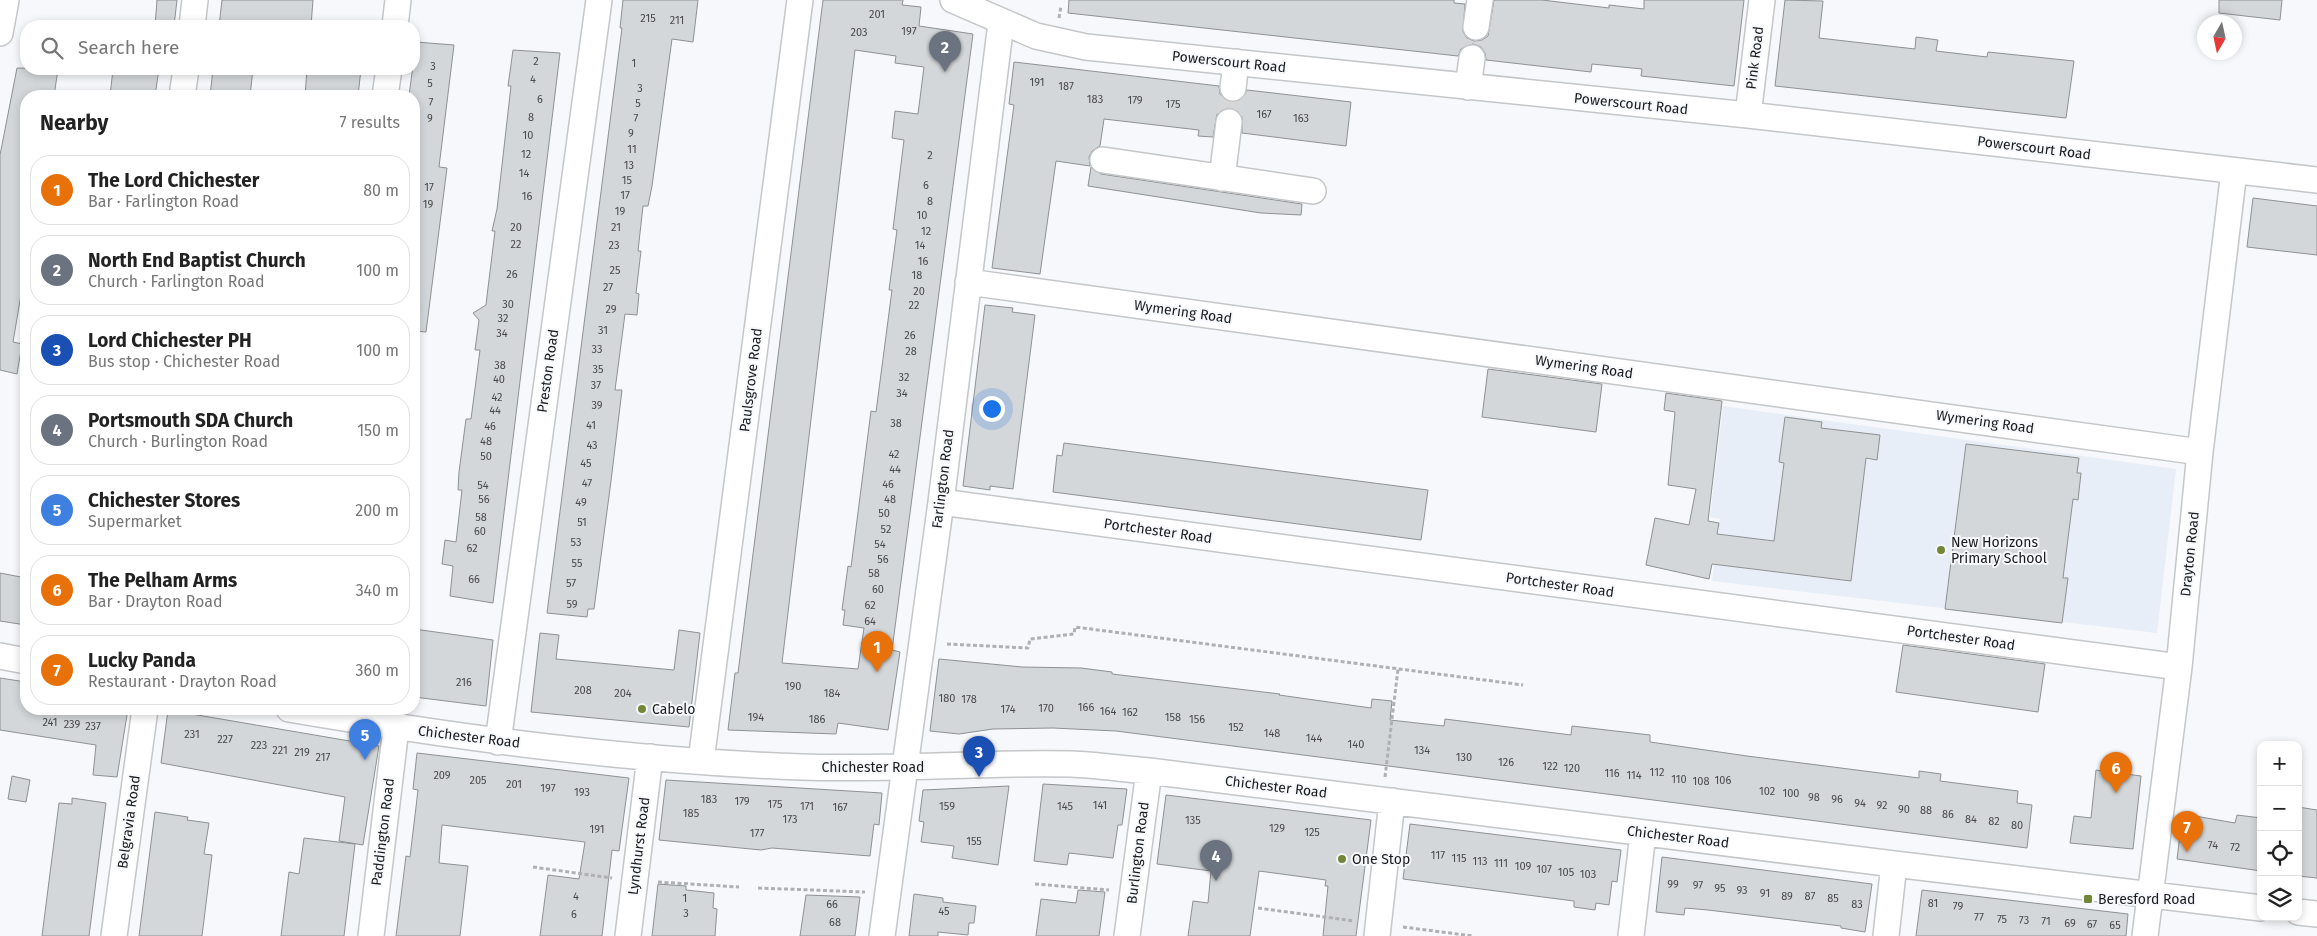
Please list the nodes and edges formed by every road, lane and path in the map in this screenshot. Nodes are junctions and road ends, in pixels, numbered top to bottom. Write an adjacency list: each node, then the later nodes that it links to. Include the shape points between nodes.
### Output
1 (6, 0): 13 (street)
2 (195, 0): 9 (street)
3 (398, 0): 10 (street)
4 (599, 0): 41 (street, Preston Road)
5 (800, 0): 43 (street, Paulsgrove Road)
6 (953, 0): 11 (street, Powerscourt Road)
7 (1480, 0): 12 (street)
8 (1762, 0): 22 (street, Pink Road)
9 (193, 20)
10 (396, 20)
11 (1001, 23): 15 (street, Powerscourt Road, via 1036,36 1086,47); 29 (street, Farlington Road)
12 (1476, 27)
13 (0, 33)
14 (1472, 58): 18 (street)
15 (1236, 62): 18 (street, Powerscourt Road); 19 (street)
16 (185, 75): 20 (street)
17 (388, 75): 21 (street)
18 (1468, 87): 22 (street, Powerscourt Road)
19 (1233, 88)
20 (183, 90)
21 (387, 90)
22 (1748, 116): 25 (street, Powerscourt Road)
23 (1229, 122): 26 (street)
24 (1103, 160): 26 (street)
25 (2234, 171): 27 (street, Powerscourt Road); 30 (street, Drayton Road)
26 (1222, 178): 28 (street)
27 (2317, 180)
28 (1313, 191)
29 (968, 282): 30 (street, Wymering Road); 31 (street, Farlington Road)
30 (2200, 452): 35 (street, Drayton Road)
31 (940, 502): 32 (street, Farlington Road); 35 (street, Portchester Road)
32 (921, 643): 36 (path, via 1028,648 1030,639 1074,634 1075,627); 44 (street, Farlington Road)
33 (0, 656): 34 (street)
34 (20, 660)
35 (2179, 667): 56 (street, Drayton Road)
36 (1398, 669): 37 (path); 46 (path)
37 (1522, 685)
38 (143, 715): 60 (street, Belgravia Road)
39 (325, 715): 40 (street, Chichester Road)
40 (396, 728): 41 (street, Chichester Road); 61 (street, Paddington Road)
41 (498, 742): 42 (street, Chichester Road)
42 (650, 757): 43 (street, Chichester Road); 50 (street, Lyndhurst Road)
43 (701, 761): 44 (street, Chichester Road, via 802,767)
44 (904, 768): 45 (street, Chichester Road, via 1073,764); 54 (street, Farlington Road)
45 (1149, 771): 46 (street, Chichester Road); 55 (street, Burlington Road)
46 (1387, 800): 47 (street, Chichester Road); 65 (street)
47 (1643, 833): 48 (street, Chichester Road); 66 (street)
48 (1894, 864): 56 (street, Chichester Road); 67 (street)
49 (533, 867): 50 (path)
50 (634, 881): 52 (path); 62 (street, Lyndhurst Road)
51 (1035, 884): 55 (path)
52 (739, 887)
53 (758, 888): 54 (path)
54 (888, 893): 63 (street, Farlington Road)
55 (1133, 893): 64 (street, Burlington Road)
56 (2150, 895): 57 (street, Chichester Road); 68 (street, Drayton Road)
57 (2257, 908)
58 (2302, 912): 59 (street)
59 (2317, 914)
60 (114, 936)
61 (371, 936)
62 (628, 936)
63 (882, 936)
64 (1127, 936)
65 (1377, 936)
66 (1631, 936)
67 (1886, 936)
68 (2145, 936)

